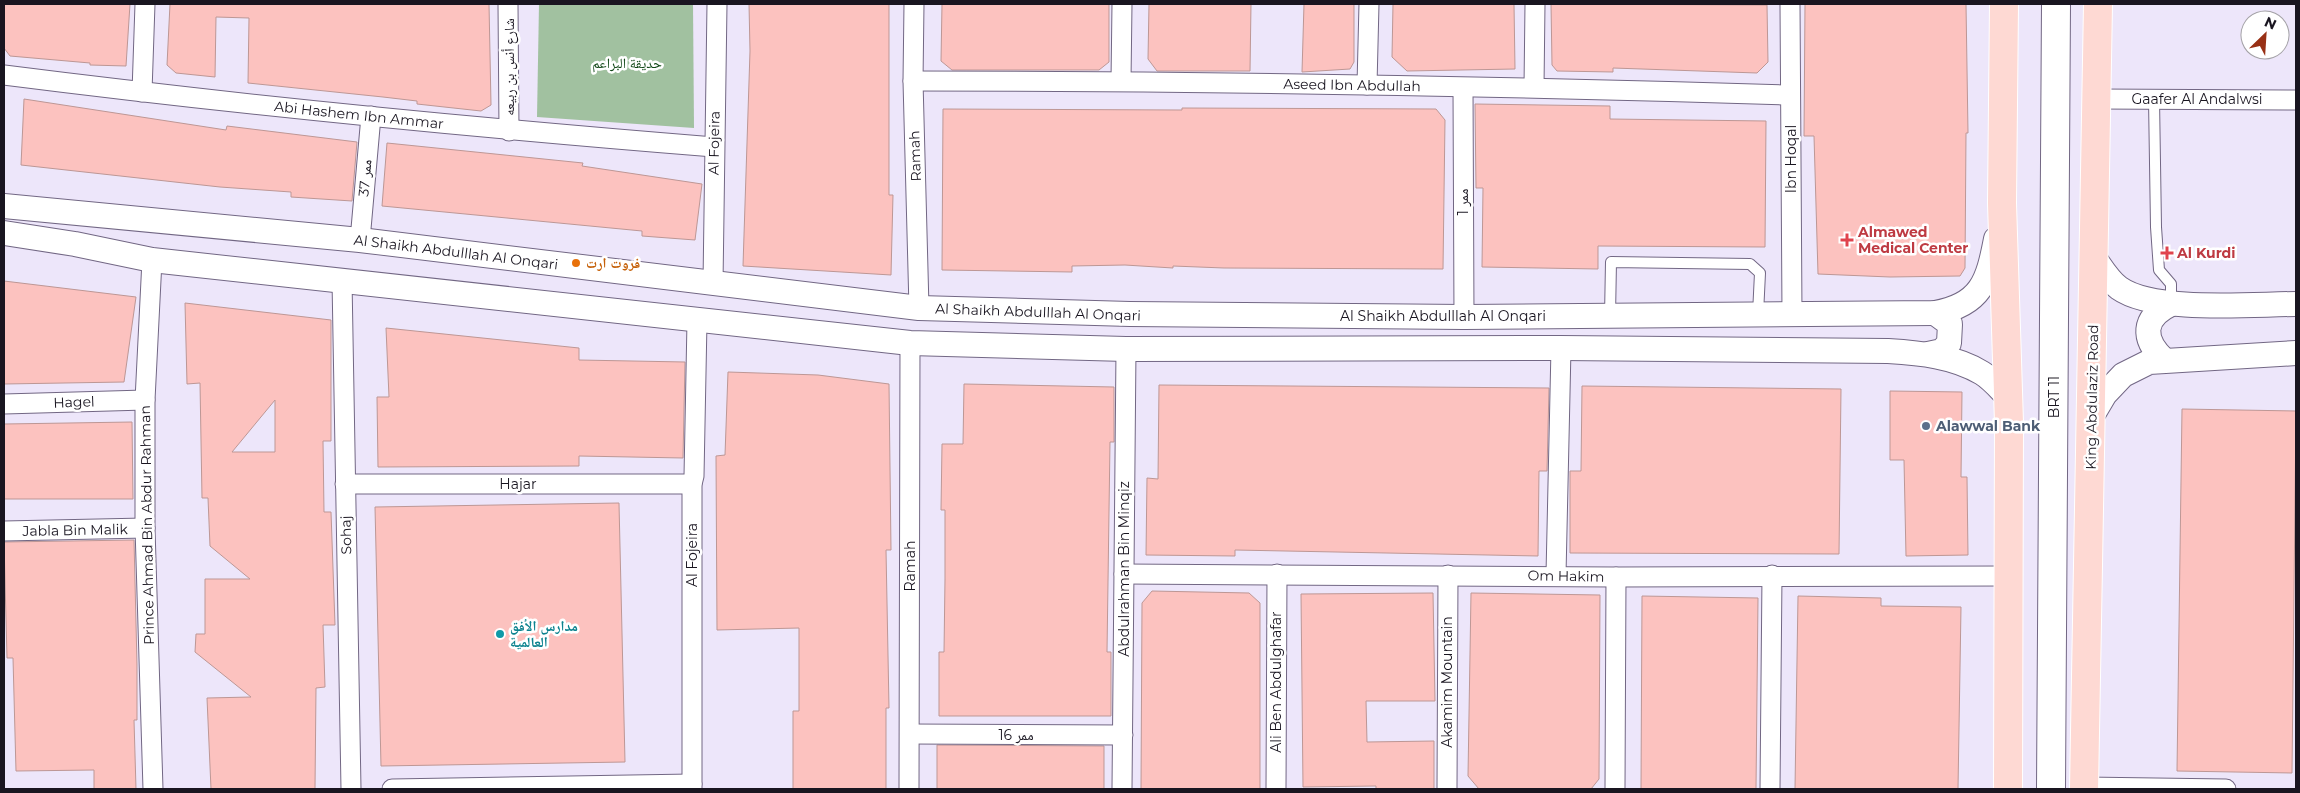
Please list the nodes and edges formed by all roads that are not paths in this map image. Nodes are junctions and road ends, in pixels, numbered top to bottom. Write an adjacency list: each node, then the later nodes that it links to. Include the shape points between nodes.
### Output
1 (145, 4): 18 (street)
2 (508, 4): 24 (street, شارع أنس بن ربيعه)
3 (717, 4): 25 (street, Al Fojeira)
4 (914, 4): 13 (street, Ramah)
5 (1122, 4): 14 (street)
6 (1370, 4): 15 (street)
7 (1535, 4): 17 (street)
8 (1790, 4): 19 (street, Ibn Hoqal)
9 (2004, 4): 26 (main road)
10 (2056, 4): 80 (main road, BRT 11)
11 (2098, 4): 20 (main road, King Abdulaziz Road)
12 (4, 75): 18 (street, Abi Hashem Ibn Ammar)
13 (913, 81): 14 (street, Aseed Ibn Abdullah); 38 (street, Ramah)
14 (1121, 81): 15 (street, Aseed Ibn Abdullah)
15 (1367, 85): 16 (street, Aseed Ibn Abdullah)
16 (1462, 88): 17 (street, Aseed Ibn Abdullah); 43 (street, ممر 1)
17 (1534, 88): 19 (street, Aseed Ibn Abdullah)
18 (142, 92): 23 (street, Abi Hashem Ibn Ammar)
19 (1790, 95): 40 (street, Ibn Hoqal)
20 (2097, 99): 21 (street, Gaafer Al Andalwsi); 32 (main road, King Abdulaziz Road)
21 (2154, 99): 22 (street, Gaafer Al Andalwsi); 36 (lane, via 2159,270 2171,284)
22 (2296, 100)
23 (371, 116): 24 (street, Abi Hashem Ibn Ammar); 30 (street, ممر 37)
24 (509, 130): 25 (street, Abi Hashem Ibn Ammar)
25 (714, 147): 35 (street, Al Fojeira)
26 (2002, 203): 39 (street, Al Shaikh Abdulllah Al Onqari, via 1990,272 1977,295 1965,304); 51 (main road)
27 (4, 207): 28 (street, Al Shaikh Abdulllah Al Onqari); 29 (street, via 16,213 20,222 15,229)
28 (71, 212): 30 (street, Al Shaikh Abdulllah Al Onqari); 31 (street, via 39,216 36,223 37,231)
29 (4, 231): 31 (street)
30 (360, 240): 35 (street, Al Shaikh Abdulllah Al Onqari)
31 (75, 244): 33 (street)
32 (2093, 256): 36 (street, via 2120,288 2141,300); 54 (main road, King Abdulaziz Road)
33 (152, 260): 34 (street); 52 (street, Prince Ahmad Bin Abdur Rahman)
34 (342, 280): 44 (street); 55 (street, Sohaj)
35 (713, 283): 38 (street, Al Shaikh Abdulllah Al Onqari)
36 (2171, 304): 37 (street); 50 (street, via 2152,317 2149,327 2151,346)
37 (2296, 304)
38 (919, 308): 43 (street, Al Shaikh Abdulllah Al Onqari, via 1130,314)
39 (1935, 313): 40 (street, Al Shaikh Abdulllah Al Onqari); 48 (street, via 1950,324 1950,343 1942,351)
40 (1792, 314): 41 (street, Al Shaikh Abdulllah Al Onqari)
41 (1758, 315): 42 (street, Al Shaikh Abdulllah Al Onqari); 42 (lane, via 1760,273 1750,264 1612,262)
42 (1610, 316): 43 (street, Al Shaikh Abdulllah Al Onqari)
43 (1464, 317)
44 (697, 321): 45 (street); 56 (street, Al Fojeira)
45 (910, 343): 47 (street); 66 (street, Ramah)
46 (1561, 348): 47 (street); 48 (street, via 1888,350); 62 (street)
47 (1126, 349): 59 (street, Abdulrahman Bin Minqiz)
48 (1928, 354): 51 (street, via 1984,374)
49 (2296, 354): 50 (street)
50 (2164, 360): 54 (street, via 2149,362 2124,375 2105,394)
51 (2008, 397): 64 (main road)
52 (145, 400): 53 (street, Hagel); 57 (street, Prince Ahmad Bin Abdur Rahman)
53 (4, 404)
54 (2092, 416): 69 (main road, King Abdulaziz Road)
55 (345, 484): 56 (street, Hajar); 71 (street, Sohaj)
56 (692, 484): 68 (street, Al Fojeira)
57 (145, 528): 58 (street, Jabla Bin Malik); 70 (street, Prince Ahmad Bin Abdur Rahman)
58 (4, 531)
59 (1124, 574): 60 (street, Om Hakim); 67 (street, Abdulrahman Bin Minqiz)
60 (1277, 574): 61 (street, Om Hakim); 75 (street, Ali Ben Abdulghafar)
61 (1448, 575): 62 (street, Om Hakim); 76 (street, Akamim Mountain)
62 (1556, 575): 65 (street, Om Hakim)
63 (1772, 576): 64 (street, Om Hakim); 65 (street, Om Hakim); 78 (street)
64 (2008, 576): 79 (main road)
65 (1616, 577): 77 (street)
66 (910, 734): 67 (street, ممر 16); 73 (street, Ramah)
67 (1123, 735): 74 (street, Abdulrahman Bin Minqiz)
68 (692, 786): 72 (street)
69 (2084, 788): 81 (street)
70 (153, 789)
71 (351, 789)
72 (392, 789)
73 (910, 789)
74 (1122, 789)
75 (1276, 789)
76 (1447, 789)
77 (1615, 789)
78 (1770, 789)
79 (2008, 789)
80 (2051, 789)
81 (2226, 789)

